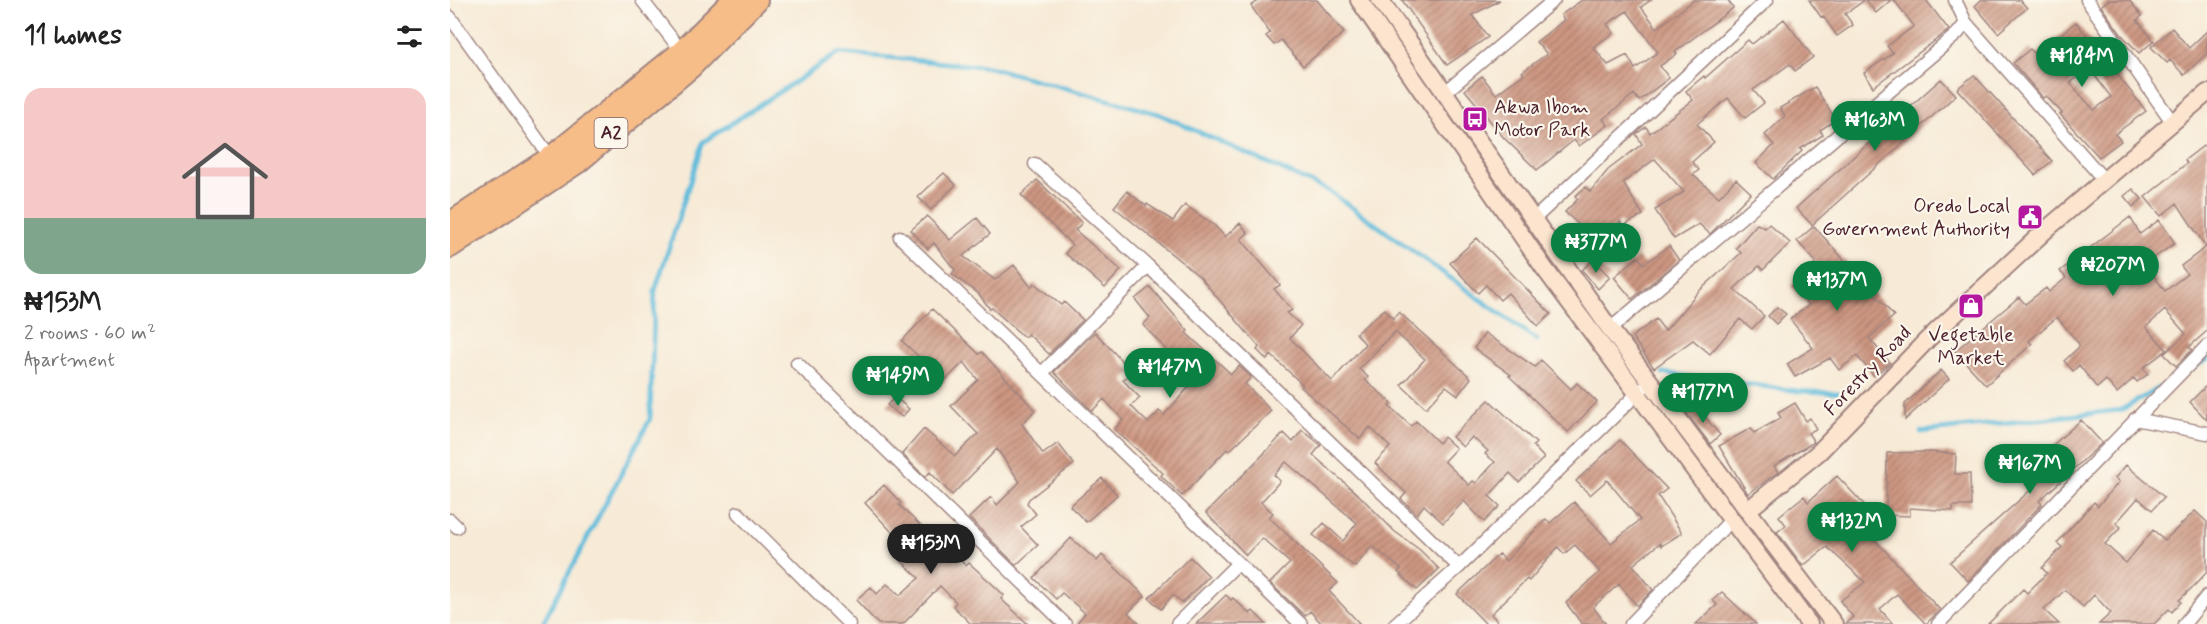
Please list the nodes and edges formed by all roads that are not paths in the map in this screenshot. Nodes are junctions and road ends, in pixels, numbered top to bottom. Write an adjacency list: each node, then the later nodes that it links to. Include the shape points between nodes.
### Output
1 (642, 0): 12 (street)
2 (734, 0): 12 (highway, A2)
3 (756, 0): 22 (highway, A2, via 691,66 577,162)
4 (1359, 0): 29 (main road, via 1544,268)
5 (1380, 0): 14 (main road)
6 (1554, 0): 14 (street)
7 (1767, 0): 19 (street)
8 (1955, 0): 11 (street)
9 (2087, 0): 15 (street)
10 (450, 16): 16 (street)
11 (1966, 23): 18 (street); 24 (street)
12 (682, 52): 16 (highway, A2)
13 (2207, 93): 15 (main road, Forestry Road)
14 (1443, 94): 19 (main road)
15 (2173, 123): 18 (main road, Forestry Road)
16 (551, 158): 20 (highway, A2)
17 (1035, 164): 23 (street)
18 (2105, 181): 32 (main road, Forestry Road, via 1928,339 1819,452)
19 (1534, 219): 24 (main road)
20 (450, 224)
21 (900, 237): 27 (street)
22 (450, 246)
23 (1148, 266): 27 (street); 36 (street)
24 (1610, 329): 28 (main road)
25 (2207, 346): 30 (street)
26 (797, 363): 39 (street)
27 (1042, 373): 35 (street)
28 (1651, 380): 29 (street); 32 (main road)
29 (1637, 393): 34 (main road); 36 (street)
30 (2135, 419): 31 (street); 46 (street)
31 (2207, 433)
32 (1748, 510): 45 (main road)
33 (738, 513): 38 (street)
34 (1731, 520): 43 (street); 44 (main road)
35 (1238, 563): 40 (street); 41 (street)
36 (1459, 567): 42 (street)
37 (2207, 596): 47 (street)
38 (849, 624)
39 (1065, 624)
40 (1177, 624)
41 (1301, 624)
42 (1395, 624)
43 (1631, 624)
44 (1809, 624)
45 (1834, 624)
46 (1938, 624)
47 (2184, 624)

